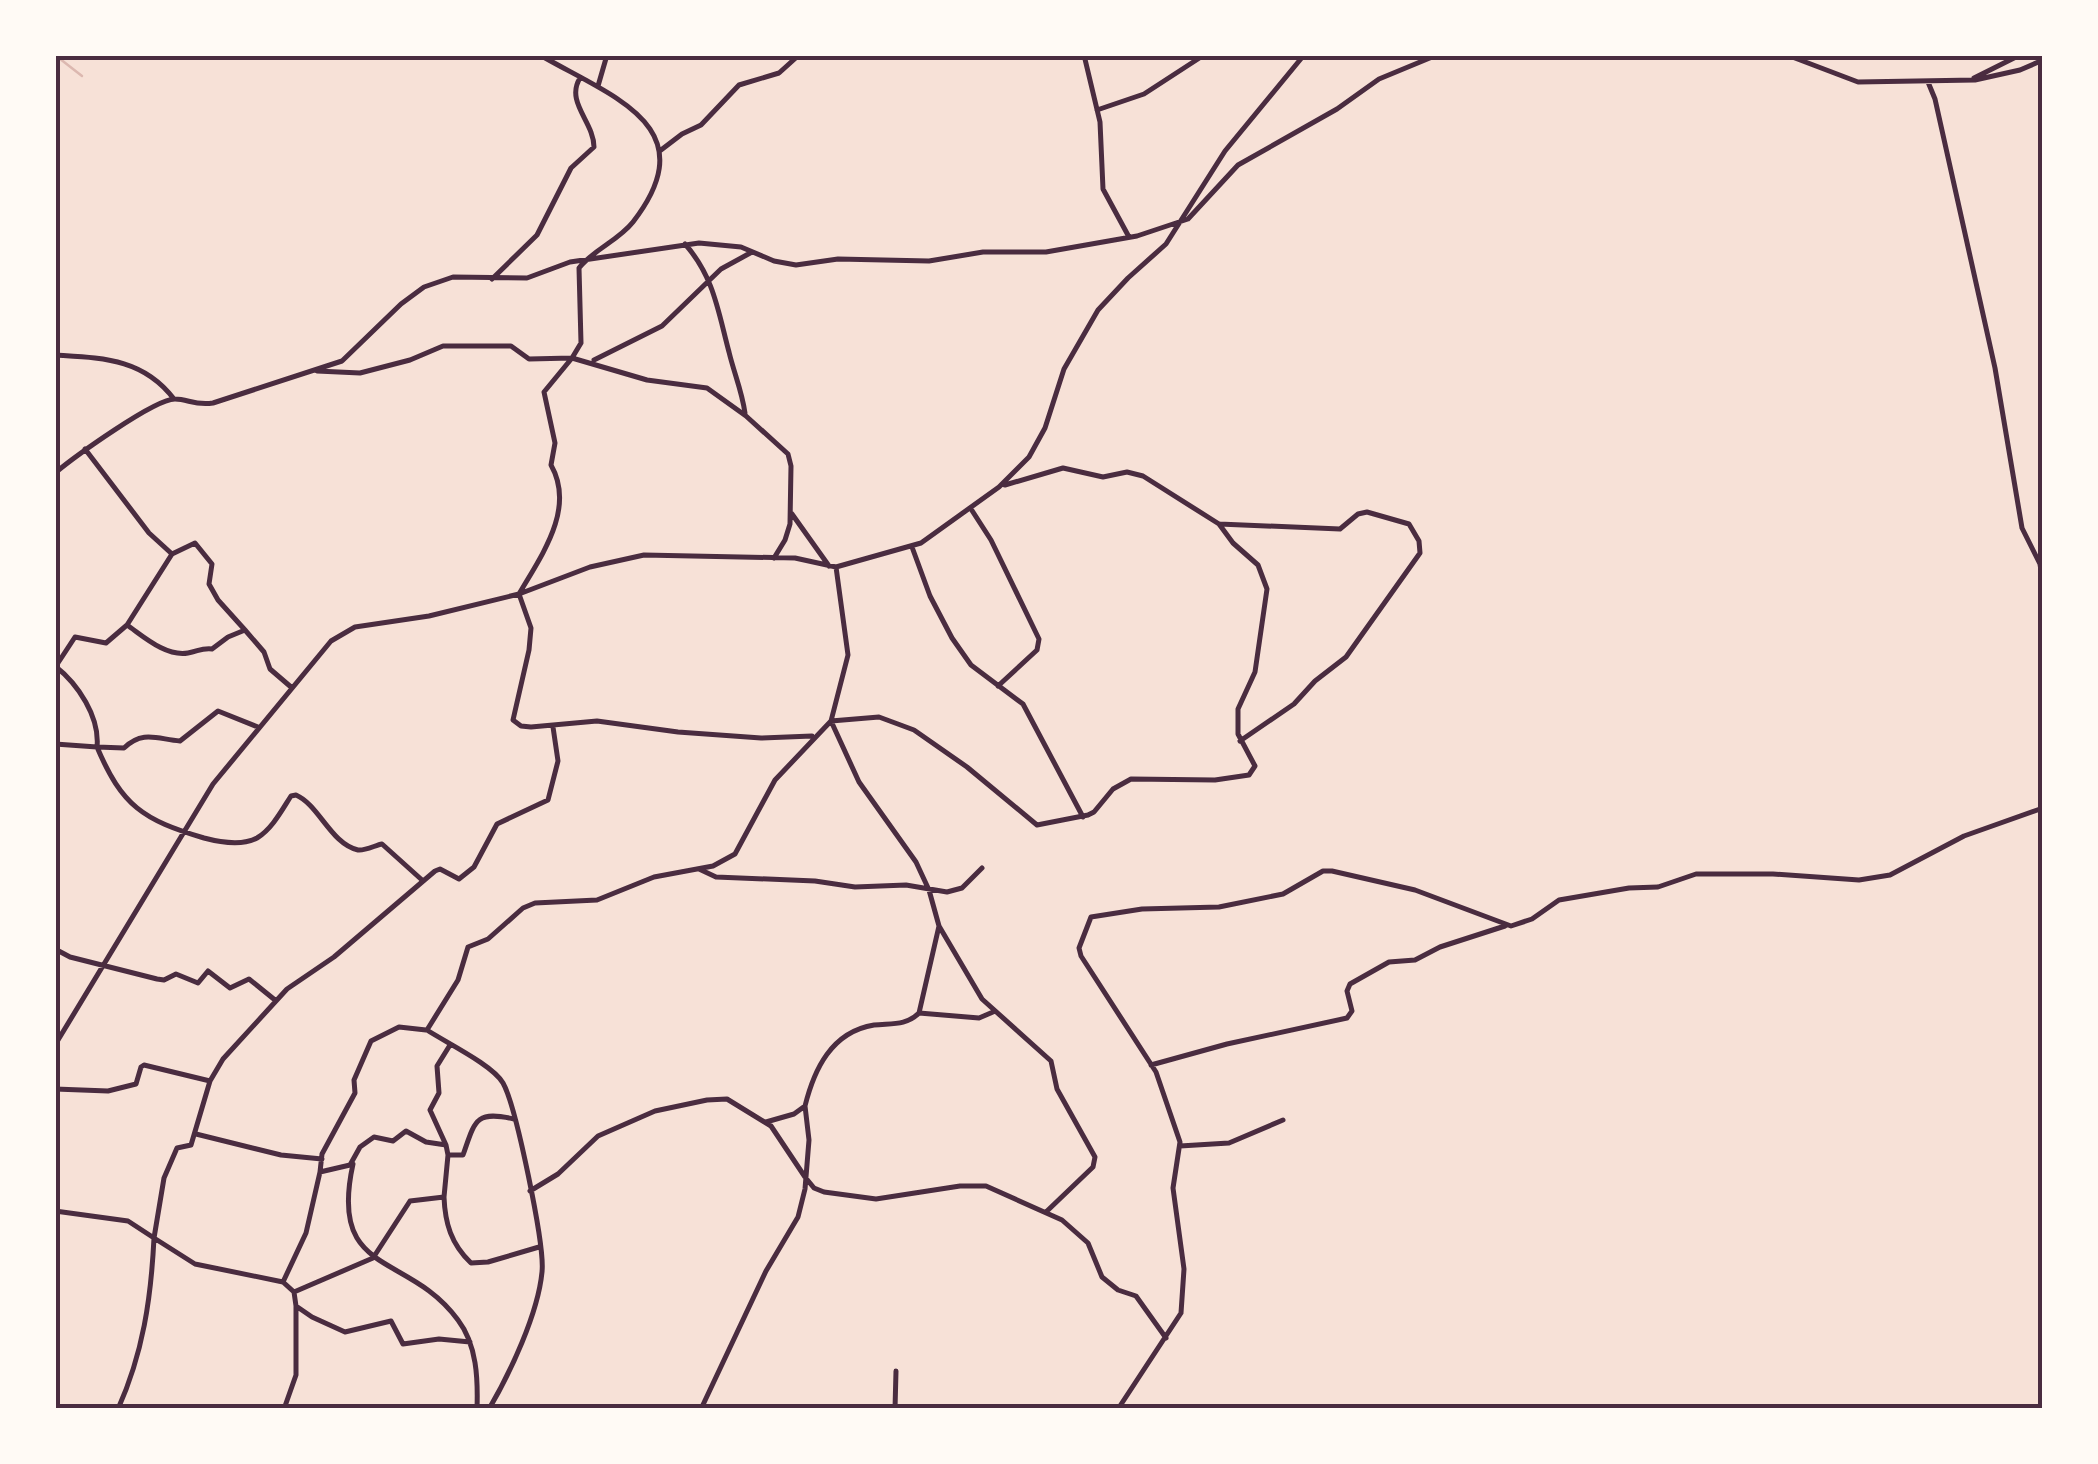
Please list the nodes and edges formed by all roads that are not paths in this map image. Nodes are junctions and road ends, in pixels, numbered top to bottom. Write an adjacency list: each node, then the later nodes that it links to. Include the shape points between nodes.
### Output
1 (540, 55): 11 (street)
2 (607, 55): 14 (street)
3 (799, 55): 16 (street, via 779,73 738,85 702,125)
4 (1084, 55): 15 (street)
5 (1204, 55): 15 (street, via 1144,94)
6 (1304, 55): 17 (street, via 1225,151)
7 (1437, 55): 17 (street, via 1379,79 1238,166)
8 (1787, 55): 13 (street, via 1854,82)
9 (2020, 55): 12 (street)
10 (2043, 60): 12 (street)
11 (580, 78): 14 (street); 22 (street, via 574,92 594,147 571,168 536,235)
12 (1966, 81): 13 (street)
13 (1928, 82): 40 (street, via 1995,368 2022,528)
14 (597, 86): 16 (street, via 645,124)
15 (1097, 110): 18 (street, via 1103,189)
16 (661, 150): 21 (street, via 654,187 639,213)
17 (1182, 221): 18 (street); 32 (street, via 1098,310 1064,369 1034,451)
18 (1128, 237): 20 (street, via 1046,252 928,261 796,265)
19 (685, 244): 20 (street); 21 (street); 23 (street)
20 (754, 252): 23 (street)
21 (586, 260): 22 (street, via 537,276); 25 (street, via 578,274 582,334)
22 (492, 279): 27 (street, via 454,277 424,287 352,354)
23 (710, 280): 26 (street, via 662,326); 29 (street)
24 (55, 355): 28 (street, via 131,364)
25 (572, 358): 26 (street); 27 (street, via 529,358 511,346 456,345 360,372); 41 (street, via 544,392 560,498 554,531)
26 (591, 362): 29 (street, via 647,380 707,388)
27 (315, 371): 28 (street, via 213,403)
28 (174, 399): 30 (street)
29 (746, 416): 34 (street, via 788,454)
30 (86, 449): 31 (street); 37 (street)
31 (55, 473)
32 (998, 487): 33 (street); 35 (street, via 1064,468 1103,477 1127,472)
33 (971, 509): 36 (street); 46 (street, via 1039,640 1037,650)
34 (790, 512): 38 (street, via 789,532); 39 (street)
35 (1219, 524): 51 (street, via 1258,565 1267,589 1254,672 1238,709); 51 (street, via 1340,529 1367,512 1407,522 1421,547 1346,656)
36 (912, 547): 39 (street); 46 (street, via 952,638)
37 (172, 554): 42 (street); 43 (street, via 195,544 212,564 210,584 218,600)
38 (774, 558): 39 (street); 41 (street, via 644,555)
39 (833, 567): 47 (street, via 848,655)
40 (2043, 583)
41 (519, 594): 45 (street, via 355,627 331,641); 49 (street, via 531,628 530,650 513,720)
42 (126, 624): 43 (street, via 163,648 187,654 212,650); 44 (street, via 106,643 75,637)
43 (245, 630): 45 (street, via 270,669)
44 (55, 666): 53 (street, via 78,688 98,730)
45 (291, 686): 48 (street)
46 (998, 686): 55 (street, via 1022,704)
47 (831, 721): 50 (street); 55 (street, via 879,717 914,730 1037,825); 60 (street, via 860,782)
48 (258, 727): 53 (street, via 218,711 180,741 146,736 124,748); 56 (street)
49 (553, 727): 50 (street, via 597,721 761,738); 59 (street, via 558,760 548,800 497,824 474,867 459,879 437,869)
50 (815, 736): 57 (street, via 775,780 736,854)
51 (1240, 741): 55 (street, via 1255,766 1249,775 1132,780)
52 (55, 744): 53 (street)
53 (97, 747): 56 (street, via 112,781 139,810)
54 (2043, 808): 62 (street, via 1964,836 1890,875 1859,880 1696,874 1658,887 1559,900 1532,919)
55 (1083, 817)
56 (184, 832): 59 (street, via 223,842 253,840 296,794 354,848 382,844); 64 (street)
57 (696, 868): 60 (street, via 716,877); 68 (street, via 654,876 596,900 524,908 468,947 458,980)
58 (982, 868): 60 (street, via 958,890)
59 (422, 880): 65 (street)
60 (929, 890): 61 (street)
61 (940, 926): 66 (street); 67 (street)
62 (1505, 926): 71 (street, via 1416,960 1389,962 1350,984 1352,1011 1346,1018); 71 (street, via 1414,890 1332,871 1276,896 1208,910 1091,917 1081,956)
63 (55, 949): 64 (street)
64 (104, 966): 65 (street, via 198,983 210,972 232,988 249,980); 69 (street)
65 (275, 1000): 72 (street)
66 (993, 1012): 67 (street, via 979,1018); 89 (street, via 1051,1061 1058,1091 1095,1157)
67 (920, 1013): 74 (street, via 837,1042 810,1079)
68 (427, 1030): 70 (street); 82 (street, via 399,1028 371,1041 355,1093)
69 (55, 1045)
70 (450, 1046): 75 (street, via 500,1078); 79 (street, via 438,1064 439,1093 430,1110)
71 (1151, 1065): 80 (street)
72 (210, 1081): 73 (street, via 144,1065 136,1084 105,1092); 78 (street)
73 (55, 1089)
74 (805, 1106): 77 (street); 85 (street)
75 (514, 1119): 81 (street, via 486,1114 462,1155); 86 (street)
76 (1283, 1120): 80 (street, via 1229,1143)
77 (766, 1122): 85 (street); 86 (street, via 727,1100 655,1111 595,1138)
78 (196, 1134): 82 (street); 90 (street, via 168,1166)
79 (446, 1145): 81 (street); 83 (street, via 406,1131 393,1141 374,1137)
80 (1180, 1146): 96 (street, via 1173,1188 1183,1296)
81 (448, 1155): 87 (street)
82 (322, 1159): 84 (street)
83 (352, 1164): 84 (street); 92 (street, via 347,1214)
84 (320, 1172): 93 (street, via 306,1233)
85 (805, 1177): 89 (street, via 824,1192 876,1199 986,1186); 103 (street, via 798,1217)
86 (530, 1191): 91 (street)
87 (444, 1197): 91 (street, via 448,1230 472,1263); 92 (street, via 410,1201)
88 (55, 1211): 90 (street, via 128,1222)
89 (1046, 1212): 96 (street, via 1072,1226 1088,1243 1102,1277 1136,1296)
90 (154, 1238): 93 (street, via 195,1264); 99 (street, via 148,1317)
91 (539, 1247): 102 (street, via 542,1276 533,1307)
92 (373, 1258): 94 (street); 97 (street, via 440,1299)
93 (283, 1282): 94 (street)
94 (294, 1292): 95 (street)
95 (296, 1306): 97 (street, via 345,1332 391,1321 403,1344); 100 (street, via 296,1375)
96 (1166, 1338): 105 (street)
97 (470, 1342): 101 (street)
98 (896, 1371): 104 (street)
99 (118, 1409)
100 (284, 1409)
101 (477, 1409)
102 (489, 1409)
103 (701, 1409)
104 (895, 1409)
105 (1118, 1409)

